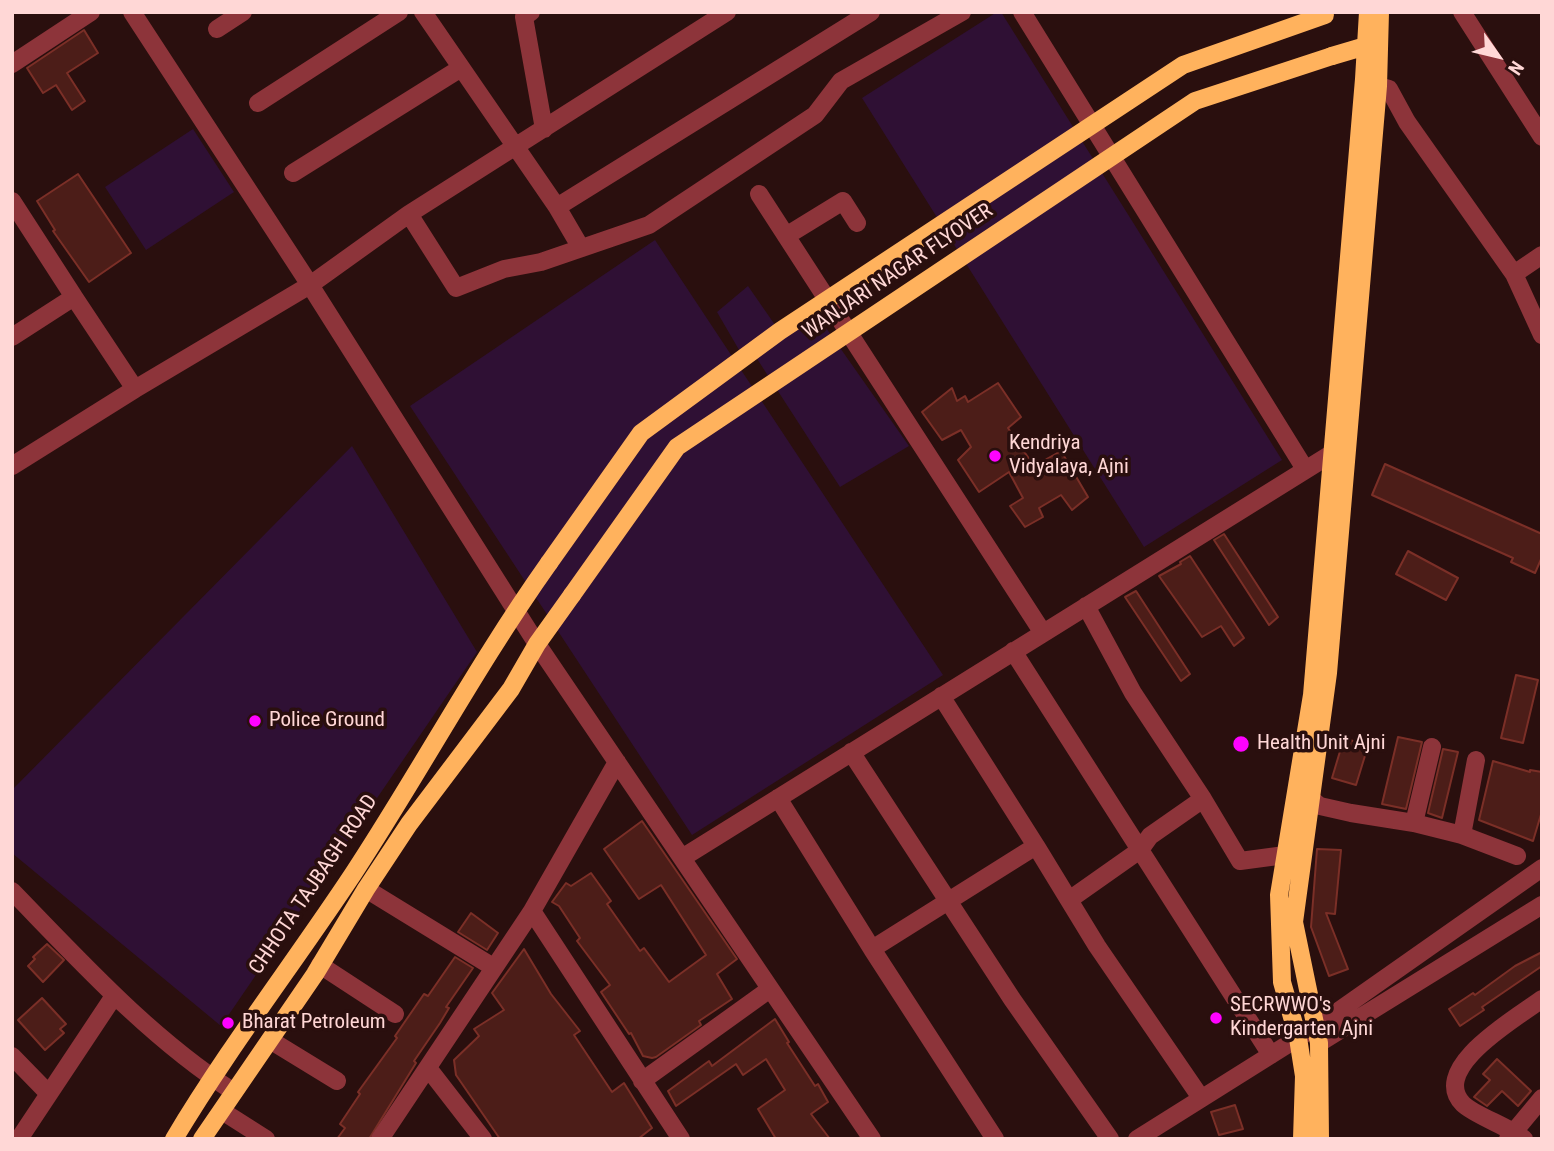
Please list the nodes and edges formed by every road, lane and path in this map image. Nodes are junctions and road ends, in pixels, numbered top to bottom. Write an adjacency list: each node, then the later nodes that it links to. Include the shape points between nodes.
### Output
1 (91, 12): 17 (street)
2 (132, 12): 34 (street)
3 (243, 12): 15 (street)
4 (399, 12): 20 (street)
5 (423, 12): 18 (street)
6 (727, 12): 21 (street)
7 (870, 12): 27 (street)
8 (962, 12): 31 (street, via 841,81 815,115 649,225)
9 (1023, 12): 41 (street)
10 (1368, 12): 16 (main road)
11 (1380, 12): 16 (main road)
12 (1462, 12): 22 (street)
13 (527, 14): 21 (street)
14 (1329, 14): 43 (main road, WANJARI NAGAR FLYOVER, bridge, via 1183,65 780,331 641,433)
15 (218, 29)
16 (1373, 43): 19 (main road); 39 (main road); 45 (main road, WANJARI NAGAR FLYOVER, bridge, via 1195,100 677,447)
17 (12, 64)
18 (461, 68): 23 (street); 24 (street)
19 (1378, 86): 33 (street, via 1389,89 1407,122); 39 (main road)
20 (258, 103)
21 (544, 129): 23 (street)
22 (1542, 138)
23 (514, 148): 27 (street); 28 (street)
24 (293, 173)
25 (759, 194): 30 (street)
26 (12, 201): 35 (street)
27 (557, 207): 31 (street)
28 (409, 214): 31 (street, via 456,288); 34 (street)
29 (857, 223): 30 (street, via 843,201)
30 (786, 236): 44 (street)
31 (581, 248)
32 (1542, 255): 33 (street)
33 (1514, 274): 36 (street)
34 (310, 285): 38 (street); 43 (street)
35 (74, 297): 37 (street); 38 (street)
36 (1542, 335)
37 (12, 337)
38 (135, 388): 40 (street)
39 (1340, 448): 41 (street); 54 (main road, via 1328,673); 59 (main road, via 1312,695)
40 (12, 466)
41 (1305, 469): 42 (street)
42 (1086, 606): 44 (street); 53 (street, via 1133,692)
43 (516, 609): 45 (street); 82 (main road, CHHOTA TAJBAGH ROAD, via 353,874)
44 (1043, 633): 46 (street)
45 (537, 644): 51 (street); 63 (main road, WANJARI NAGAR FLYOVER, via 511,689)
46 (1013, 651): 47 (street); 58 (street)
47 (941, 696): 49 (street); 57 (street)
48 (1432, 747): 55 (street)
49 (851, 752): 52 (street); 66 (street)
50 (1476, 760): 56 (street)
51 (617, 762): 61 (street); 68 (street)
52 (778, 798): 61 (street); 69 (street)
53 (1203, 799): 58 (street, via 1150,836); 59 (street, via 1240,861)
54 (1311, 799): 55 (street, via 1320,806); 76 (main road, via 1294,922)
55 (1414, 823): 56 (street)
56 (1462, 835): 60 (street)
57 (1036, 846): 65 (street); 66 (street)
58 (1140, 850): 65 (street); 79 (street)
59 (1285, 855): 77 (main road, via 1279,895 1282,982)
60 (1517, 856)
61 (682, 858): 72 (street)
62 (1542, 868): 76 (street)
63 (366, 889): 70 (main road, WANJARI NAGAR FLYOVER); 71 (street)
64 (12, 891): 73 (street)
65 (1069, 900): 87 (street)
66 (949, 901): 69 (street); 100 (street)
67 (1542, 905): 76 (street)
68 (531, 911): 71 (street); 84 (street)
69 (872, 949): 99 (street)
70 (320, 965): 75 (street); 78 (main road, WANJARI NAGAR FLYOVER)
71 (493, 967): 81 (street)
72 (769, 989): 84 (street); 98 (street)
73 (114, 996): 82 (street); 86 (street)
74 (1542, 999): 91 (street, via 1475,1050 1456,1076 1456,1093 1464,1105)
75 (395, 1014)
76 (1318, 1035): 77 (street); 103 (main road)
77 (1298, 1038): 79 (street); 102 (main road, via 1304,1076)
78 (270, 1040): 83 (street); 85 (main road, WANJARI NAGAR FLYOVER)
79 (1271, 1055): 87 (street)
80 (12, 1056): 86 (street)
81 (428, 1068): 96 (street); 97 (street)
82 (211, 1077): 85 (street); 93 (main road, CHHOTA TAJBAGH ROAD)
83 (337, 1081)
84 (642, 1081): 90 (street)
85 (234, 1092): 89 (main road, WANJARI NAGAR FLYOVER)
86 (49, 1094): 92 (street)
87 (1202, 1098): 101 (street)
88 (1542, 1098): 91 (street)
89 (222, 1111): 94 (main road, WANJARI NAGAR FLYOVER); 95 (street)
90 (673, 1136)
91 (1516, 1136)
92 (19, 1139)
93 (174, 1139)
94 (202, 1139)
95 (267, 1139)
96 (380, 1139)
97 (483, 1139)
98 (872, 1139)
99 (995, 1139)
100 (1110, 1139)
101 (1137, 1139)
102 (1302, 1139)
103 (1320, 1139)

